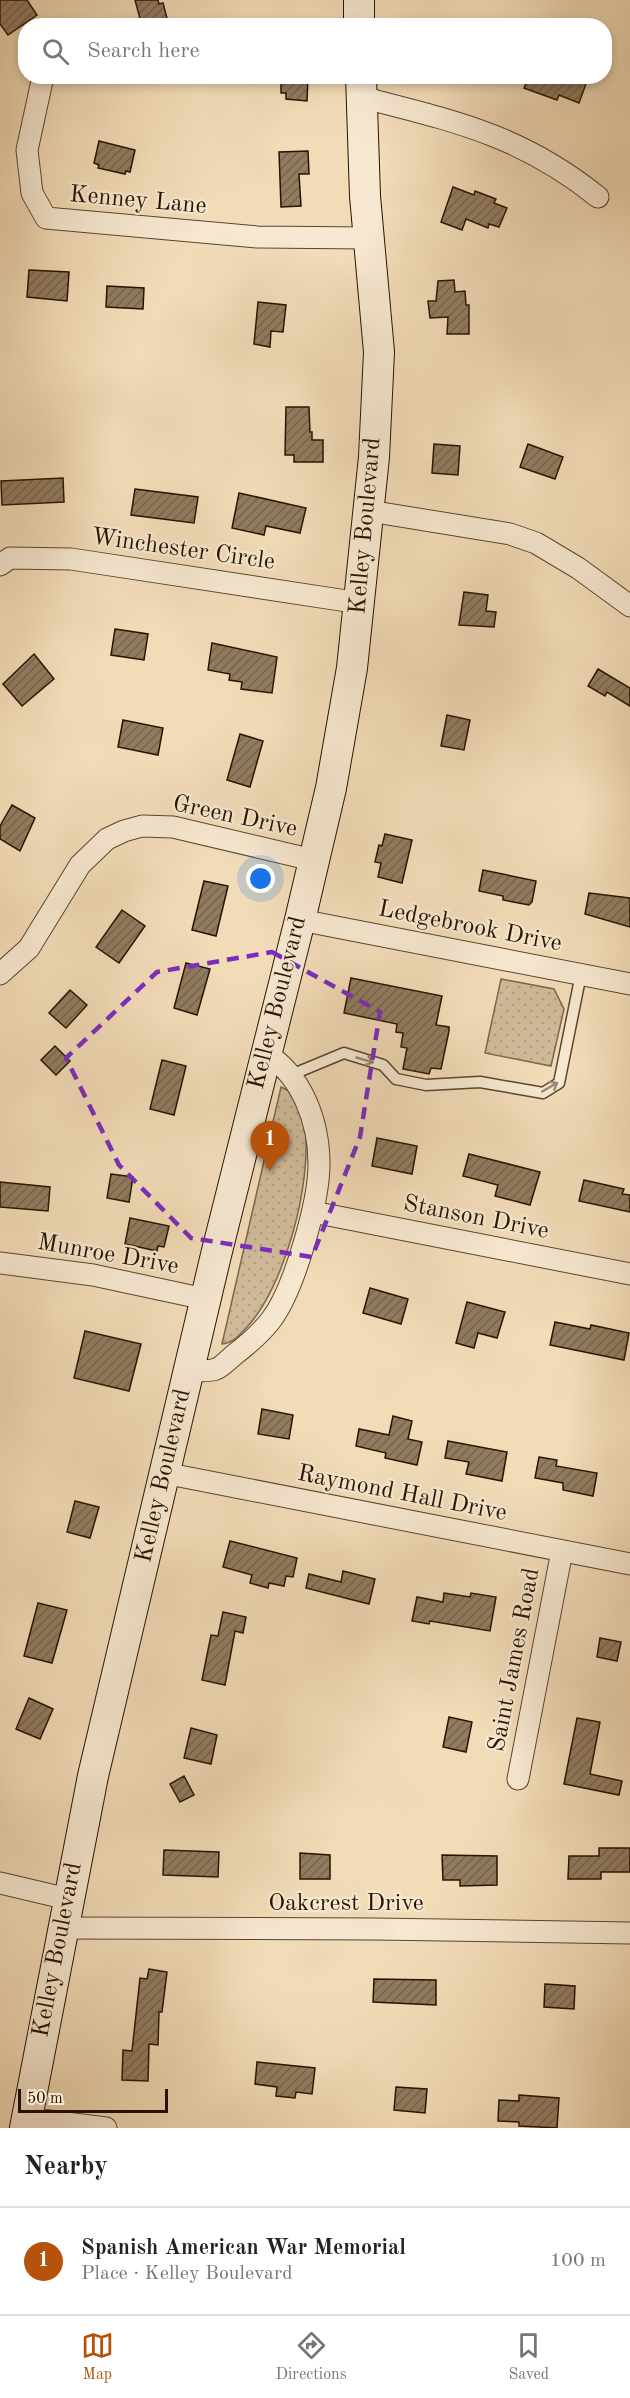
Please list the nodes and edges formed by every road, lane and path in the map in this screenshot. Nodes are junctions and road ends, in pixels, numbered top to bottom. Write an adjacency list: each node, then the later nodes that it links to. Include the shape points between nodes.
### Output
1 (359, 0): 2 (main road)
2 (359, 18)
3 (41, 84): 6 (street, Kenney Lane, via 27,150 32,193 46,218 257,237)
4 (361, 87): 5 (street, via 520,146 565,170); 6 (main road, Kelley Boulevard)
5 (598, 197)
6 (369, 238): 7 (main road, Kelley Boulevard, via 379,352)
7 (369, 511): 9 (main road, Kelley Boulevard); 10 (street, via 510,534 536,543)
8 (0, 565): 9 (street, Winchester Circle, via 10,558 71,559)
9 (360, 603): 11 (main road, Kelley Boulevard, via 331,788)
10 (630, 606)
11 (313, 860): 12 (main road, Kelley Boulevard); 13 (street, Green Drive, via 173,827 142,826 124,831 107,839 80,864 29,948)
12 (300, 920): 14 (street, Ledgebrook Drive); 16 (main road, Kelley Boulevard)
13 (0, 974)
14 (581, 974): 15 (street, Ledgebrook Drive); 17 (lane, one-way to 14, via 344,1053 383,1065 396,1079 426,1085 480,1082 543,1093 559,1083)
15 (630, 984)
16 (265, 1053): 17 (street); 21 (main road, Kelley Boulevard)
17 (291, 1075): 18 (street, via 300,1086 314,1127 319,1163)
18 (313, 1212): 20 (street, Stanson Drive); 22 (street, via 285,1293 271,1320 246,1347 216,1369)
19 (0, 1263): 21 (street, Munroe Drive, via 93,1275)
20 (630, 1274)
21 (206, 1299): 22 (main road, Kelley Boulevard)
22 (188, 1371): 23 (main road, Kelley Boulevard)
23 (164, 1473): 24 (street, Raymond Hall Drive); 28 (main road, Kelley Boulevard)
24 (562, 1551): 25 (street, Raymond Hall Drive); 26 (street, Saint James Road)
25 (630, 1564)
26 (518, 1779)
27 (0, 1884): 28 (street)
28 (68, 1899): 29 (main road, Kelley Boulevard)
29 (62, 1928): 30 (street, Oakcrest Drive); 31 (main road, Kelley Boulevard)
30 (630, 1934)
31 (25, 2123): 32 (street)
32 (106, 2128)

